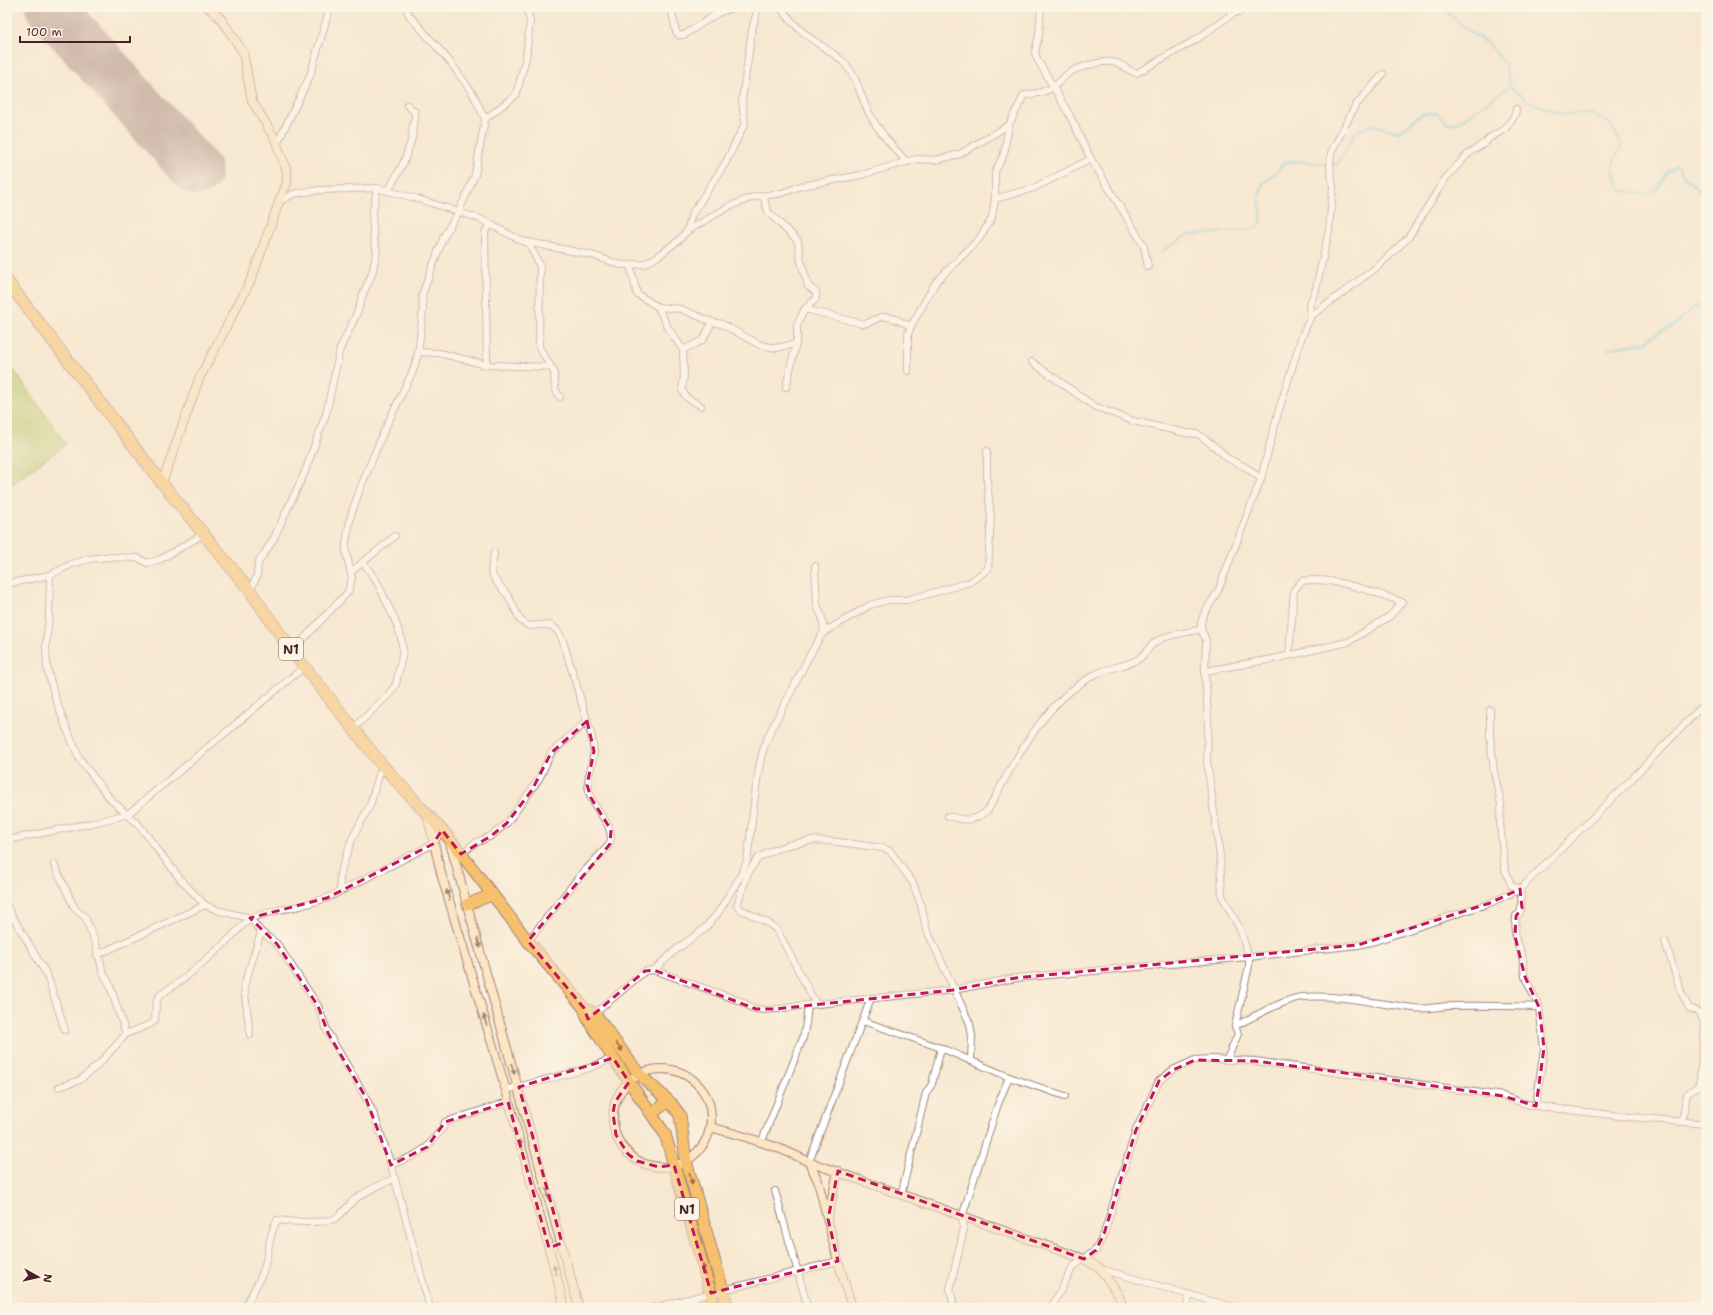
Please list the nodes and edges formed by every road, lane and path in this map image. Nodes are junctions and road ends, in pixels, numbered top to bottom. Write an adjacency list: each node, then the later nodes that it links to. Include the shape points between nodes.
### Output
1 (330, 7): 17 (street, via 310,76)
2 (406, 7): 15 (street, via 409,15 451,63 473,94)
3 (526, 7): 15 (street, via 530,21 526,58 515,98)
4 (671, 7): 5 (street, via 676,32 679,35 684,35 718,13)
5 (734, 7)
6 (758, 7): 27 (street, via 752,30 742,101 745,123 726,162 692,214)
7 (780, 7): 19 (street, via 806,34 846,65 857,82 869,114 886,140)
8 (1041, 7): 12 (street, via 1035,52)
9 (212, 8): 17 (street, via 243,52 252,101)
10 (1241, 11): 12 (street, via 1232,14 1197,40 1137,73 1109,62 1072,71)
11 (1383, 74): 34 (street, via 1355,106 1331,153 1330,167 1334,186 1329,230 1316,289 1309,306)
12 (1053, 87): 16 (street, via 1032,96 1024,95); 18 (street)
13 (407, 105): 21 (street, via 415,112 413,135 404,162)
14 (1516, 109): 34 (street, via 1515,115 1505,129 1468,154 1445,178 1408,238 1376,268)
15 (485, 119): 25 (street, via 475,175)
16 (1009, 125): 19 (street, via 960,154 936,160 916,159); 23 (street, via 1004,154 995,172)
17 (276, 144): 24 (street, via 287,171 287,183)
18 (1091, 159): 23 (street, via 1034,188); 30 (street, via 1144,246)
19 (907, 162): 22 (street, via 861,175)
20 (377, 188): 21 (street); 24 (street, via 320,190 293,194); 58 (street, via 372,216 377,251 372,274 340,349 326,414 304,474 274,540 258,563 257,576)
21 (388, 191): 25 (street)
22 (763, 195): 27 (street, via 730,206); 33 (street, via 768,212 798,241 808,286 816,292 816,299)
23 (995, 199): 36 (street, via 992,218 982,236 936,282)
24 (279, 202): 49 (street, via 252,278 199,379)
25 (459, 211): 26 (street); 39 (street, via 444,236 422,295 423,310)
26 (491, 224): 28 (street, via 519,240); 41 (street, via 485,232)
27 (687, 231): 29 (street, via 657,257 644,264)
28 (528, 242): 29 (street); 42 (street, via 540,266 539,347)
29 (630, 265): 32 (street, via 637,294)
30 (1148, 267)
31 (7, 281): 49 (highway, N1)
32 (658, 307): 35 (street, via 682,309); 38 (street)
33 (805, 309): 36 (street, via 864,324 880,317 888,317); 37 (street, via 797,325)
34 (1312, 316): 48 (street, via 1302,336)
35 (712, 322): 37 (street, via 722,324 760,345 776,348); 38 (street, via 703,340)
36 (911, 326): 43 (street, via 908,334)
37 (795, 344): 44 (street)
38 (683, 350): 46 (street, via 682,390 687,398)
39 (418, 352): 41 (street, via 439,352); 55 (street, via 413,371 383,433 351,515 346,552)
40 (1032, 362): 48 (street, via 1094,406 1133,421 1198,434 1227,458 1247,468)
41 (486, 365): 42 (street)
42 (551, 367): 45 (street, via 555,376 555,389)
43 (908, 371)
44 (786, 386)
45 (560, 397)
46 (701, 406)
47 (987, 451): 60 (street, via 991,518 988,569 970,582 907,600 875,603)
48 (1261, 479): 59 (street, via 1218,591 1203,616)
49 (162, 483): 50 (highway, N1)
50 (204, 534): 56 (street, via 161,559 147,563 138,558 89,559); 58 (highway, N1)
51 (395, 536): 53 (street)
52 (494, 553): 67 (street, via 491,571 509,597 520,620 529,626 547,624 558,630 570,661)
53 (362, 562): 55 (street); 68 (street, via 377,582 394,618 403,651 396,684 390,694)
54 (815, 566): 60 (street, via 817,605)
55 (351, 572): 61 (street, via 348,592)
56 (50, 575): 57 (street); 71 (street, via 46,645 47,667 54,694 79,758 111,800)
57 (7, 584)
58 (250, 591): 61 (highway, N1)
59 (1201, 629): 64 (street, via 1206,640); 72 (street, via 1162,638 1137,660 1094,675 1064,696 1019,752 988,810 980,817 965,821)
60 (824, 632): 90 (street, via 812,650 766,742 760,766 747,861 741,875 718,913 704,929)
61 (292, 651): 63 (highway, N1)
62 (1289, 655): 62 (street, via 1348,642 1390,616 1402,602 1328,580 1302,580 1294,590); 64 (street)
63 (304, 667): 68 (highway, N1); 71 (street)
64 (1205, 671): 89 (street, via 1207,762 1220,856 1222,896 1240,928)
65 (1706, 702): 78 (street)
66 (1490, 710): 78 (street, via 1490,736 1501,804 1500,823 1505,869 1511,885)
67 (587, 721): 76 (street, via 551,753 539,779 507,823); 86 (street, via 594,751 587,785 591,798 611,830 612,837 610,844 579,877)
68 (354, 729): 69 (highway, N1)
69 (382, 765): 70 (highway, N1); 79 (street, via 370,805 354,834 340,874)
70 (427, 812): 73 (highway, N1); 75 (street)
71 (128, 814): 74 (street); 82 (street, via 181,880)
72 (948, 816)
73 (445, 834): 75 (street); 76 (highway, N1); 81 (street)
74 (7, 840)
75 (433, 844): 79 (street); 104 (street, one-way to 75)
76 (461, 854): 80 (highway, N1)
77 (54, 864): 88 (street, via 75,909 85,917 96,944)
78 (1520, 889): 89 (street, via 1490,903 1375,941); 95 (street, via 1522,908 1516,916 1515,936 1522,954 1525,977)
79 (340, 890): 84 (street, via 327,898)
80 (492, 895): 81 (highway); 86 (highway, N1)
81 (468, 904): 102 (street, one-way to 102)
82 (205, 905): 84 (street); 88 (street)
83 (7, 907): 99 (street, via 47,975)
84 (250, 918): 85 (street); 100 (street, via 186,977 159,996 155,1020 151,1024)
85 (261, 932): 101 (street, via 244,986); 131 (street, via 277,944 318,1006 328,1034 369,1103)
86 (528, 941): 96 (highway, N1)
87 (1665, 941): 105 (street, via 1681,992 1689,1008 1699,1012 1705,1024)
88 (97, 955): 100 (street)
89 (1249, 957): 91 (street, via 1016,978); 98 (street)
90 (654, 970): 94 (street, via 743,1002 756,1010); 96 (street, via 645,971)
91 (953, 990): 92 (street); 93 (street, via 926,928 913,883 890,851 813,840 788,845 758,858 748,873 737,905 744,912 777,930); 108 (street, via 970,1024)
92 (871, 998): 93 (street); 97 (street)
93 (816, 1004): 94 (street)
94 (808, 1005): 125 (street, via 802,1038)
95 (1539, 1007): 98 (street, via 1416,1008 1348,998 1301,997); 118 (street, via 1544,1048)
96 (589, 1014): 106 (highway, N1); 109 (highway, N1, one-way to 109)
97 (863, 1022): 103 (street); 129 (street)
98 (1234, 1026): 107 (street, via 1238,1034)
99 (65, 1030)
100 (126, 1034): 112 (street, via 100,1063 80,1080)
101 (250, 1035)
102 (506, 1048): 104 (street); 113 (street, one-way to 113)
103 (941, 1048): 108 (street); 135 (street, via 932,1084 926,1093)
104 (493, 1051): 114 (street)
105 (1704, 1056): 120 (street, via 1698,1086 1687,1094)
106 (613, 1058): 111 (highway, N1); 113 (street, via 597,1066)
107 (1227, 1059): 118 (street, via 1255,1060 1480,1092); 140 (street, via 1195,1060 1173,1070 1159,1081 1136,1130 1104,1234 1096,1250)
108 (971, 1061): 110 (street)
109 (640, 1074): 111 (street); 117 (highway, N1); 123 (street, via 664,1069 678,1071 690,1078 700,1087 707,1099)
110 (1009, 1076): 115 (street); 136 (street)
111 (628, 1082): 119 (highway, N1); 130 (street, via 620,1092 613,1113 614,1130 621,1145 637,1161 647,1165)
112 (59, 1087)
113 (518, 1087): 114 (street); 126 (street)
114 (506, 1090): 116 (street)
115 (1065, 1096)
116 (508, 1102): 127 (street, one-way to 116); 131 (street, via 445,1122 427,1148)
117 (671, 1103): 119 (highway); 122 (highway, N1, via 680,1115)
118 (1536, 1106): 120 (street)
119 (652, 1113): 124 (highway, N1)
120 (1682, 1121): 121 (street)
121 (1706, 1124)
122 (682, 1127): 124 (highway); 128 (highway, N1)
123 (710, 1127): 125 (street); 128 (street, via 703,1144)
124 (664, 1134): 130 (highway, N1)
125 (762, 1141): 129 (street, via 785,1149)
126 (538, 1157): 127 (street); 138 (street, one-way to 138)
127 (525, 1161): 139 (street)
128 (686, 1161): 130 (street); 144 (highway, N1, one-way to 144)
129 (809, 1162): 132 (street); 137 (street, via 818,1181)
130 (674, 1164): 145 (highway, N1, one-way to 130)
131 (391, 1165): 133 (street)
132 (838, 1172): 135 (street); 137 (street)
133 (395, 1178): 147 (street, via 365,1192 337,1218 327,1221 277,1220 270,1236 260,1283); 148 (street)
134 (775, 1191): 143 (street)
135 (901, 1195): 136 (street)
136 (962, 1217): 140 (street); 156 (street, via 964,1228 950,1289)
137 (828, 1218): 141 (street)
138 (562, 1243): 139 (street); 150 (street)
139 (549, 1248): 149 (street, one-way to 139)
140 (1084, 1259): 142 (street); 157 (street, via 1073,1267)
141 (838, 1261): 143 (street); 155 (street)
142 (1101, 1269): 146 (street); 158 (street, via 1119,1296)
143 (798, 1271): 144 (street); 154 (street)
144 (724, 1289): 145 (street); 153 (highway, N1)
145 (711, 1293): 151 (street); 152 (highway, N1)
146 (1190, 1295): 159 (street); 160 (street)
147 (244, 1308)
148 (430, 1308)
149 (565, 1308)
150 (580, 1308)
151 (653, 1308)
152 (715, 1308)
153 (728, 1308)
154 (808, 1308)
155 (852, 1308)
156 (952, 1308)
157 (1051, 1308)
158 (1123, 1308)
159 (1186, 1308)
160 (1237, 1308)

